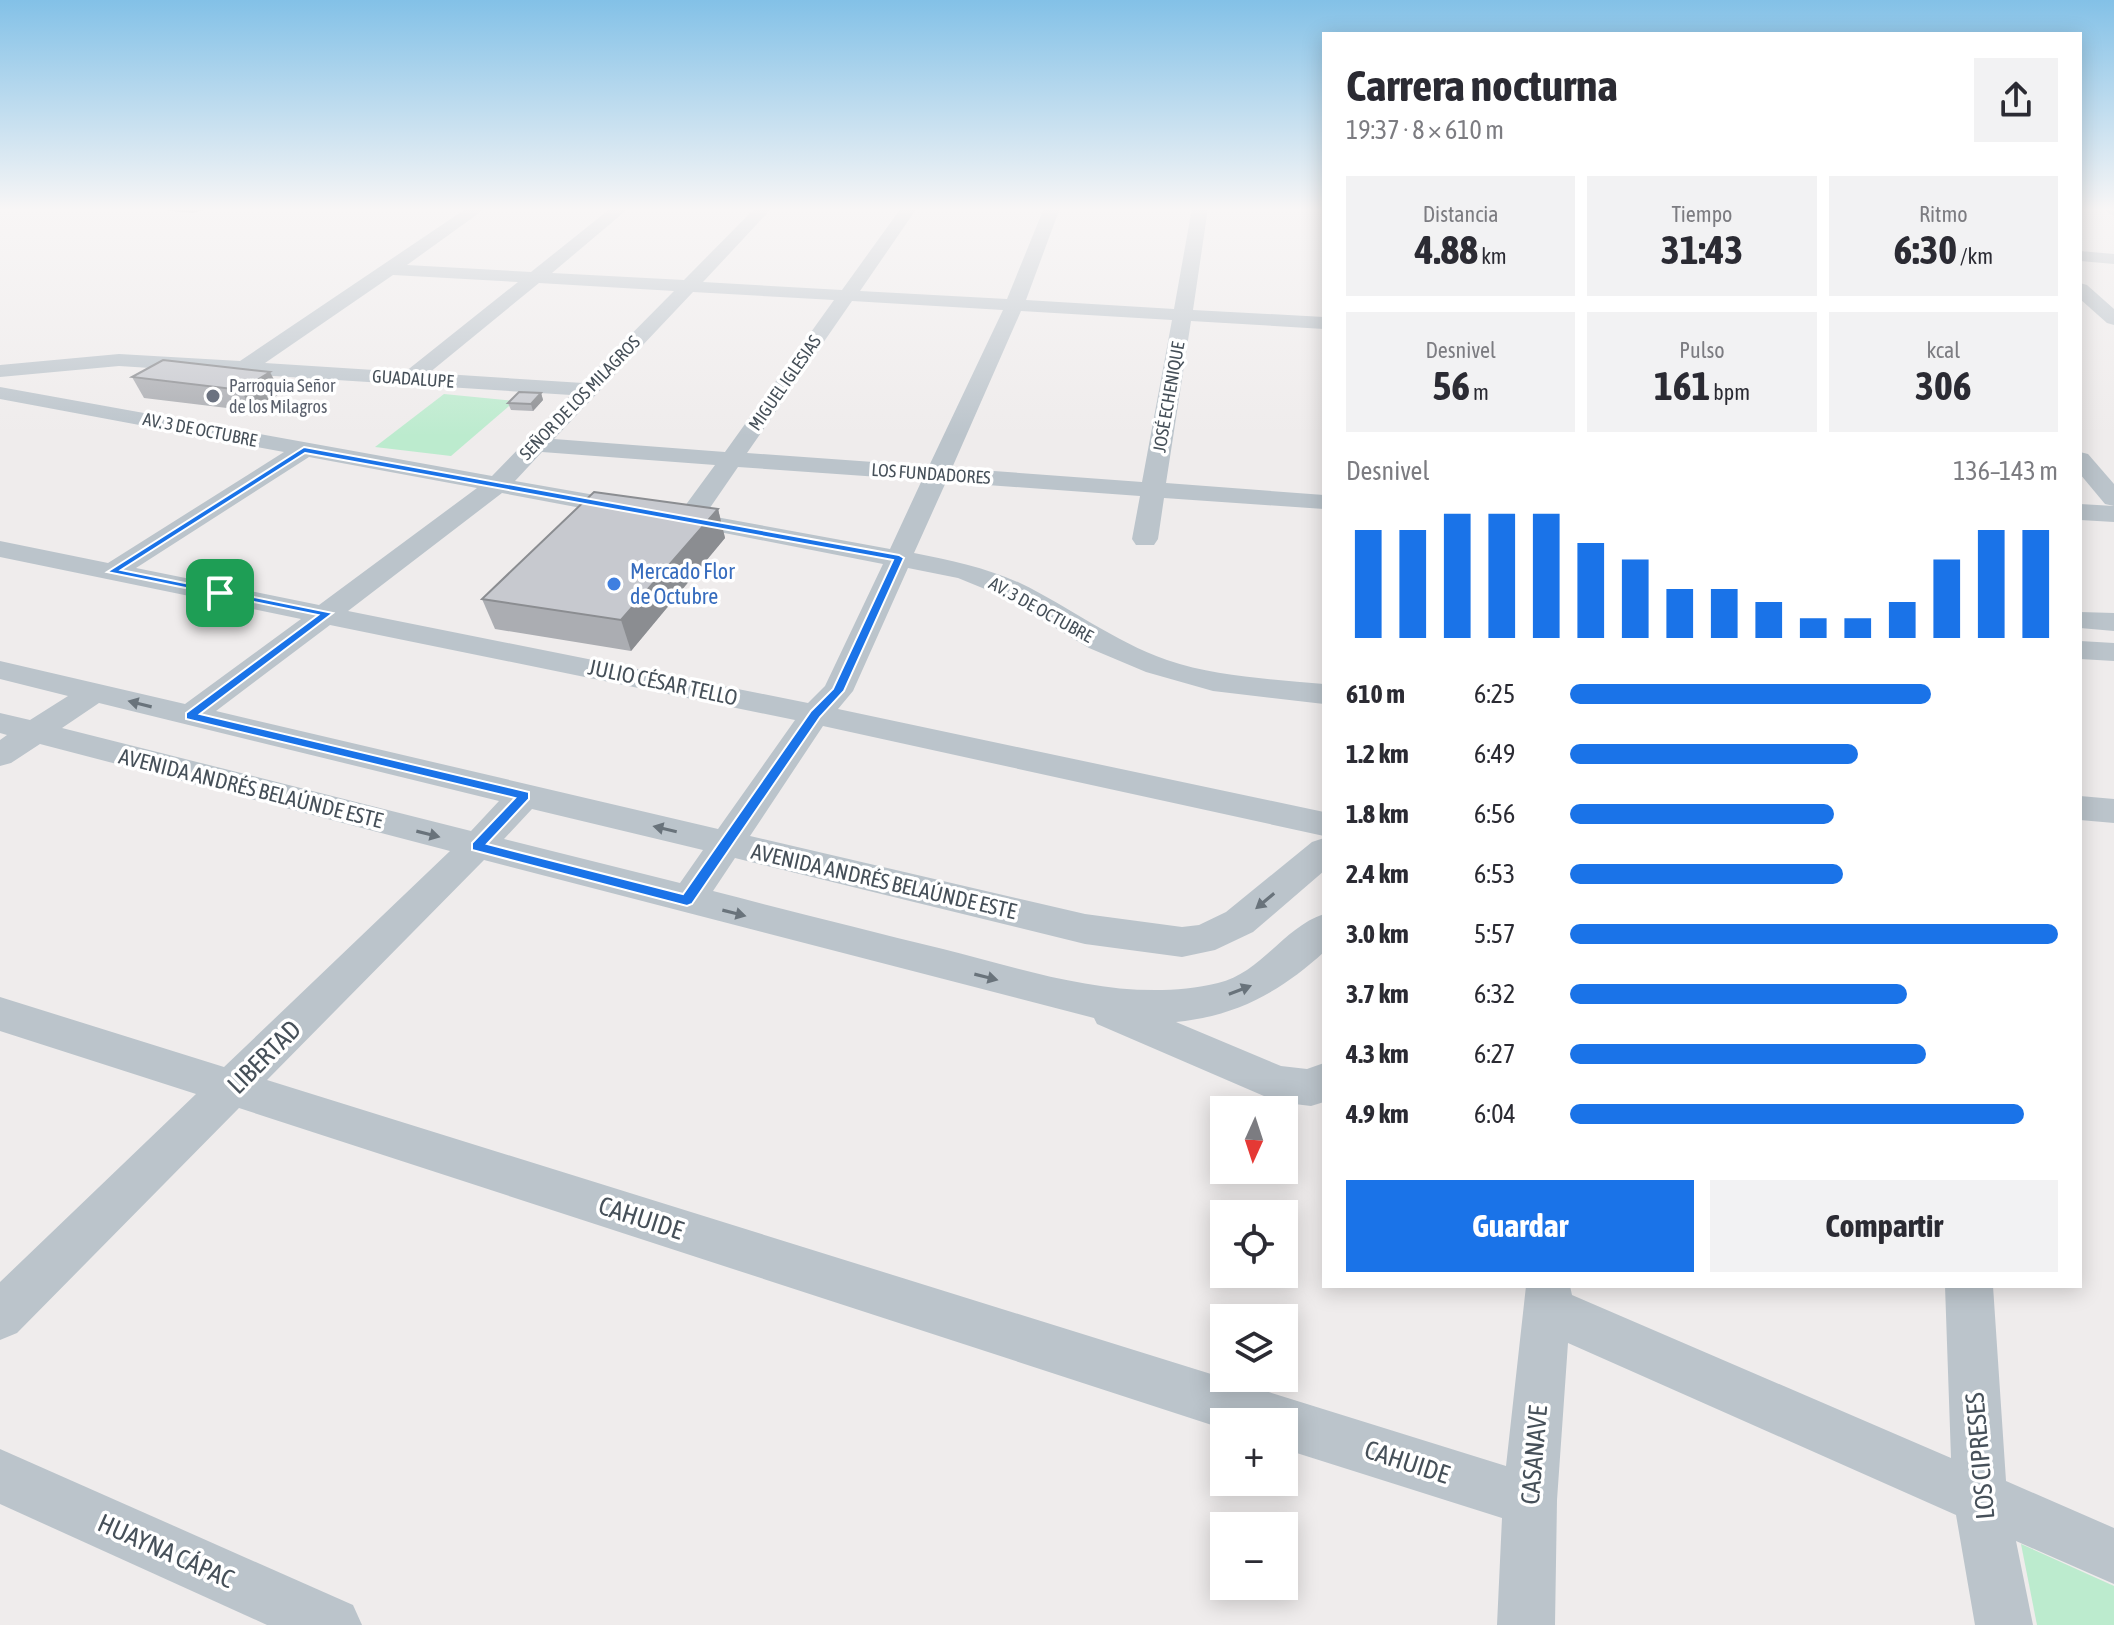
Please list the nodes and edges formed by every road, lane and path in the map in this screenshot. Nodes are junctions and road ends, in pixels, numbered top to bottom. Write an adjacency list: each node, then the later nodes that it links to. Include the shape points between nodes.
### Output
1 (367, 284): 14 (street)
2 (527, 284): 16 (street)
3 (686, 284): 4 (street)
4 (689, 284): 9 (street); 17 (street, SEÑOR DE LOS MILAGROS)
5 (856, 284): 9 (street, MIGUEL IGLESIAS)
6 (1023, 284): 10 (street)
7 (1188, 284): 11 (street, JOSÉ ECHENIQUE)
8 (2082, 291): 12 (street)
9 (849, 294): 10 (street); 21 (street, MIGUEL IGLESIAS)
10 (1015, 304): 11 (street); 23 (street)
11 (1183, 314): 13 (street); 25 (street, JOSÉ ECHENIQUE)
12 (2114, 319)
13 (1322, 323)
14 (246, 367): 15 (street, GUADALUPE, via 99,360); 16 (street, GUADALUPE)
15 (0, 371)
16 (409, 379): 17 (street, GUADALUPE)
17 (588, 390): 19 (street, SEÑOR DE LOS MILAGROS)
18 (0, 393): 20 (street, AV. 3 DE OCTUBRE)
19 (537, 445): 21 (street, LOS FUNDADORES); 24 (street, SEÑOR DE LOS MILAGROS)
20 (304, 450): 24 (street, AV. 3 DE OCTUBRE); 34 (street)
21 (732, 458): 23 (street, LOS FUNDADORES); 30 (street, MIGUEL IGLESIAS)
22 (2082, 461): 26 (street)
23 (937, 474): 25 (street, LOS FUNDADORES); 33 (street)
24 (497, 485): 30 (street, AV. 3 DE OCTUBRE); 35 (street, SEÑOR DE LOS MILAGROS)
25 (1153, 490): 27 (street, LOS FUNDADORES); 31 (street, JOSÉ ECHENIQUE)
26 (2114, 499)
27 (1322, 502)
28 (2082, 512): 29 (street)
29 (2114, 514)
30 (689, 519): 33 (street, AV. 3 DE OCTUBRE)
31 (1145, 539)
32 (0, 549): 34 (street, JULIO CÉSAR TELLO)
33 (899, 558): 42 (street, AV. 3 DE OCTUBRE, via 965,571 1012,590 1099,642 1156,666 1213,682); 43 (street, via 838,691)
34 (112, 572): 35 (street, JULIO CÉSAR TELLO)
35 (327, 613): 43 (street, JULIO CÉSAR TELLO); 44 (street, SEÑOR DE LOS MILAGROS)
36 (2082, 620): 37 (street)
37 (2114, 622)
38 (2082, 650): 39 (street)
39 (2114, 652)
40 (0, 670): 41 (street, AVENIDA ANDRÉS BELAÚNDE ESTE)
41 (94, 693): 44 (street, AVENIDA ANDRÉS BELAÚNDE ESTE, one-way to 41); 45 (street)
42 (1322, 694)
43 (815, 714): 50 (street, JULIO CÉSAR TELLO); 51 (street)
44 (190, 716): 47 (street, AVENIDA ANDRÉS BELAÚNDE ESTE)
45 (17, 728): 46 (street); 52 (street, AVENIDA ANDRÉS BELAÚNDE ESTE, one-way to 52)
46 (0, 755)
47 (524, 796): 51 (street, AVENIDA ANDRÉS BELAÚNDE ESTE, one-way to 47); 52 (street, LIBERTAD)
48 (2082, 808): 49 (street)
49 (2114, 811)
50 (1322, 824)
51 (725, 843): 53 (street, AVENIDA ANDRÉS BELAÚNDE ESTE, one-way to 51, via 1247,916 1217,935 1185,943 1085,929); 54 (street)
52 (477, 846): 54 (street, AVENIDA ANDRÉS BELAÚNDE ESTE); 59 (street, LIBERTAD)
53 (1322, 853)
54 (687, 901): 56 (street, AVENIDA ANDRÉS BELAÚNDE ESTE, one-way to 56)
55 (1322, 931): 56 (street, AVENIDA ANDRÉS BELAÚNDE ESTE, one-way to 55, via 1157,1006 1211,1001 1259,983)
56 (1085, 1001): 58 (street, via 1278,1084 1311,1088)
57 (0, 1014): 59 (street, CAHUIDE)
58 (1322, 1082)
59 (232, 1088): 62 (street, LIBERTAD); 63 (street, CAHUIDE)
60 (1969, 1288): 66 (street, LOS CIPRESES)
61 (1548, 1298): 66 (street); 67 (street, CASANAVE)
62 (0, 1316)
63 (1239, 1408)
64 (1298, 1427): 67 (street, CAHUIDE)
65 (0, 1476): 69 (street, HUAYNA CÁPAC)
66 (1980, 1498): 68 (street); 71 (street, LOS CIPRESES)
67 (1530, 1500): 70 (street, CASANAVE)
68 (2114, 1556)
69 (333, 1625)
70 (1526, 1625)
71 (2004, 1625)

